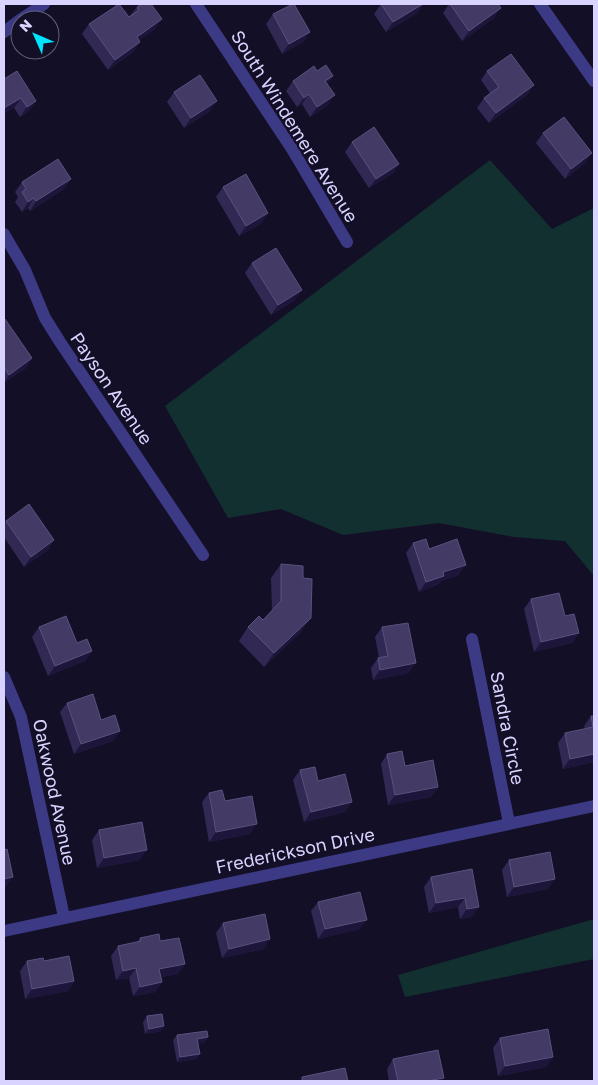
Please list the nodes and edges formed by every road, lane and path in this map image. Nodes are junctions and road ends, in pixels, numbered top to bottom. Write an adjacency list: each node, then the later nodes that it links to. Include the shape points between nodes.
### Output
1 (196, 4): 5 (street, South Windemere Avenue, via 292,149)
2 (540, 4): 3 (street)
3 (594, 81)
4 (4, 234): 6 (street, Payson Avenue, via 26,270 45,318)
5 (346, 242)
6 (203, 555)
7 (472, 639): 10 (street, Sandra Circle)
8 (4, 677): 11 (street, Oakwood Avenue, via 21,718)
9 (594, 806): 10 (street, Frederickson Drive)
10 (509, 823): 11 (street, Frederickson Drive)
11 (64, 918): 12 (street, Frederickson Drive)
12 (4, 930)

